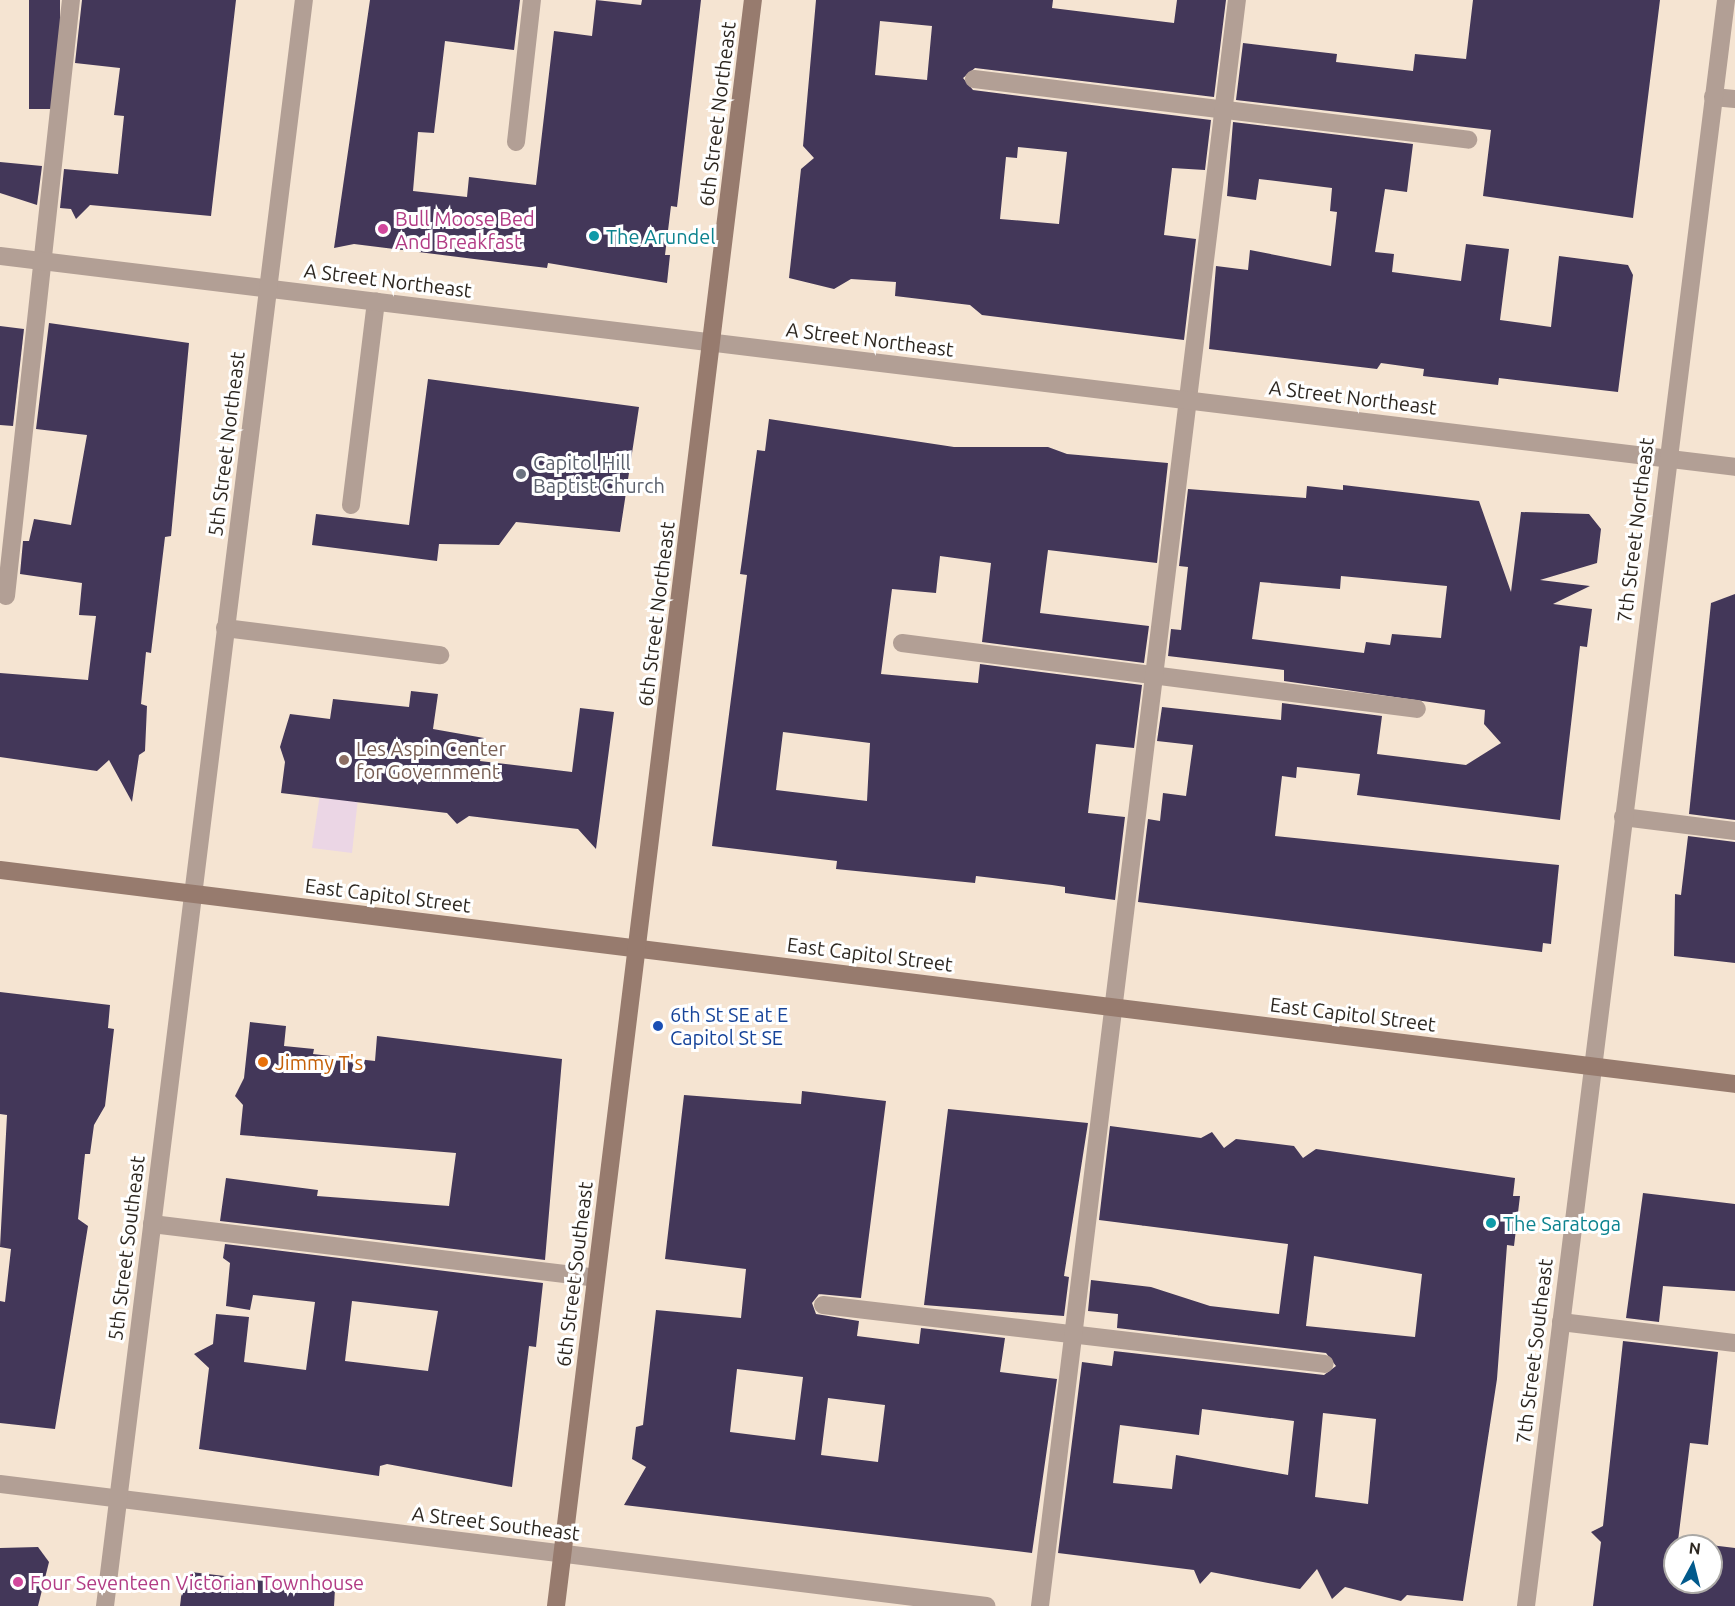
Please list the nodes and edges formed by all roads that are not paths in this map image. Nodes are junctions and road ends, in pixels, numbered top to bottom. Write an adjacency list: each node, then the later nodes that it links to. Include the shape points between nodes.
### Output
1 (71, 0): 14 (street)
2 (304, 0): 15 (street, 5th Street Northeast)
3 (532, 0): 12 (street)
4 (753, 0): 17 (main road, 6th Street Northeast)
5 (1237, 0): 10 (street)
6 (1726, 0): 8 (street, 7th Street Northeast)
7 (974, 80): 10 (street)
8 (1713, 97): 9 (street); 19 (street, 7th Street Northeast)
9 (1735, 99)
10 (1224, 110): 11 (street); 18 (street)
11 (1468, 140)
12 (516, 142)
13 (0, 256): 14 (street, A Street Northeast)
14 (42, 261): 15 (street, A Street Northeast); 22 (street)
15 (268, 288): 16 (street, A Street Northeast); 23 (street, 5th Street Northeast)
16 (375, 302): 17 (street, A Street Northeast); 21 (street)
17 (712, 342): 18 (street, A Street Northeast); 32 (main road, 6th Street Northeast)
18 (1189, 400): 19 (street, A Street Northeast); 26 (street)
19 (1667, 459): 20 (street, A Street Northeast); 28 (street, 7th Street Northeast)
20 (1735, 467)
21 (351, 505)
22 (6, 596)
23 (225, 628): 25 (street); 31 (street, 5th Street Northeast)
24 (902, 643): 26 (street)
25 (440, 655)
26 (1155, 675): 27 (street); 33 (street)
27 (1417, 709)
28 (1623, 817): 29 (street); 34 (street, 7th Street Northeast)
29 (1735, 831)
30 (0, 870): 31 (main road, East Capitol Street)
31 (192, 895): 32 (main road, East Capitol Street); 36 (street, 5th Street Southeast)
32 (637, 948): 33 (main road, East Capitol Street); 37 (main road, 6th Street Southeast)
33 (1114, 1007): 34 (main road, East Capitol Street); 40 (street)
34 (1592, 1066): 35 (main road, East Capitol Street); 39 (street, 7th Street Southeast)
35 (1735, 1084)
36 (152, 1224): 37 (street); 44 (street, 5th Street Southeast)
37 (596, 1278): 45 (main road, 6th Street Southeast)
38 (823, 1305): 40 (street)
39 (1561, 1322): 41 (street); 50 (street, 7th Street Southeast)
40 (1074, 1334): 42 (street); 49 (street)
41 (1735, 1343)
42 (1325, 1364)
43 (0, 1484): 44 (street, A Street Southeast)
44 (118, 1499): 45 (street, A Street Southeast); 46 (street, 5th Street Southeast)
45 (562, 1554): 47 (main road, 6th Street Southeast); 48 (street, A Street Southeast)
46 (105, 1606)
47 (556, 1606)
48 (986, 1606)
49 (1040, 1606)
50 (1526, 1606)

